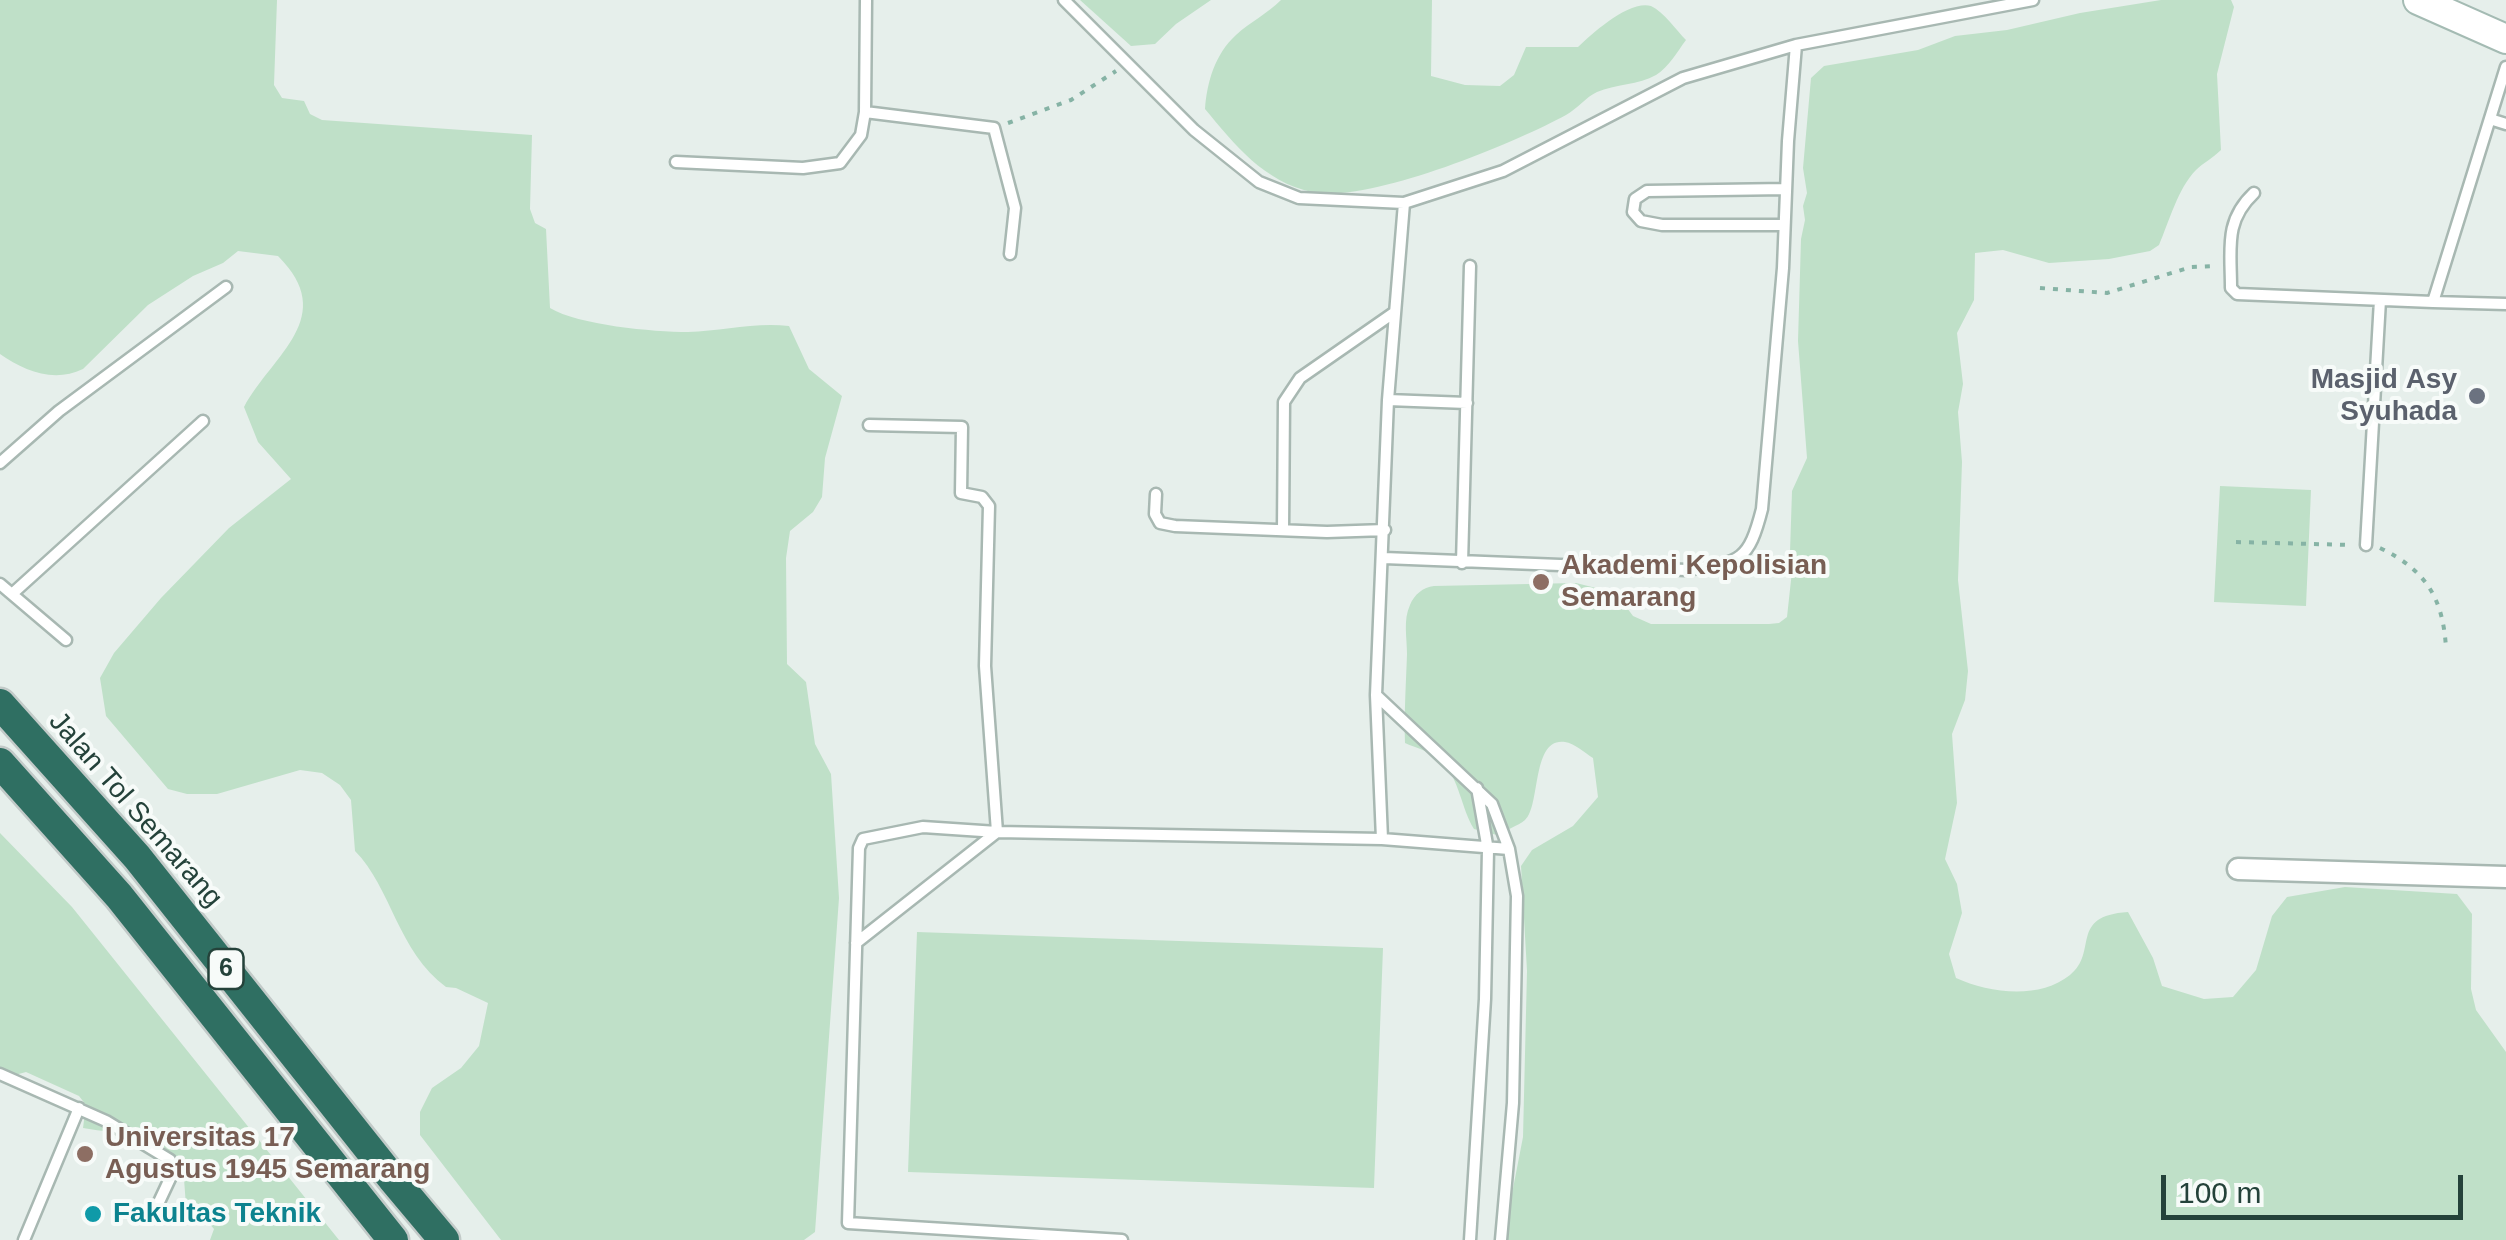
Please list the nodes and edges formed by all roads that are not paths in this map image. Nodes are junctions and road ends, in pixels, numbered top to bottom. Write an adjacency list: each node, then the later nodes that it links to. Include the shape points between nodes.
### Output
1 (866, 0): 8 (lane)
2 (1064, 0): 14 (lane, via 1194,130 1259,182 1299,198)
3 (2033, 0): 6 (lane)
4 (2413, 1): 5 (street)
5 (2506, 39)
6 (1796, 45): 12 (lane); 14 (lane, via 1683,78 1503,171)
7 (2506, 67): 9 (lane)
8 (865, 112): 11 (lane, via 861,134 840,163 802,168); 16 (lane, via 994,128 1015,208)
9 (2490, 119): 10 (lane); 20 (lane)
10 (2506, 124)
11 (676, 162)
12 (1786, 189): 15 (lane); 15 (lane, via 1647,191 1635,199 1634,212 1640,221 1662,224)
13 (2254, 193): 19 (lane, via 2232,225 2231,288 2237,294)
14 (1404, 204): 22 (lane)
15 (1784, 225): 33 (lane, via 1762,509 1753,542 1732,564 1686,570)
16 (1010, 254)
17 (1470, 266): 24 (lane)
18 (226, 287): 27 (lane)
19 (2380, 300): 20 (lane); 31 (lane)
20 (2433, 302): 21 (lane)
21 (2506, 304)
22 (1395, 312): 23 (lane); 29 (lane, via 1300,378 1284,402)
23 (1388, 400): 24 (lane); 30 (lane)
24 (1466, 403): 33 (lane)
25 (203, 422): 35 (lane)
26 (868, 425): 41 (lane, via 962,427 961,493 982,497 988,506 985,666)
27 (0, 463)
28 (1156, 494): 29 (lane, via 1160,522)
29 (1283, 530): 30 (lane)
30 (1385, 530): 32 (lane)
31 (2366, 545)
32 (1384, 558): 33 (lane); 37 (lane)
33 (1462, 563)
34 (0, 584): 35 (lane)
35 (12, 594): 36 (lane)
36 (66, 640)
37 (1376, 695): 40 (lane); 42 (lane)
38 (0, 704): 53 (highway, Jalan Tol Semarang / 6, via 137,857)
39 (0, 763): 52 (highway, 6, via 118,896)
40 (1476, 787): 43 (lane, via 1492,804); 44 (lane)
41 (997, 832): 42 (lane); 47 (lane); 47 (lane, via 923,827 863,839)
42 (1382, 839): 44 (lane)
43 (1509, 849): 44 (lane); 56 (lane, via 1516,915 1513,1103)
44 (1488, 850): 55 (lane)
45 (2238, 869): 46 (street)
46 (2506, 877)
47 (856, 943): 54 (lane, via 848,1223)
48 (0, 1074): 49 (lane)
49 (79, 1108): 50 (lane, via 172,1162); 51 (lane)
50 (159, 1202)
51 (24, 1240)
52 (393, 1240)
53 (444, 1240)
54 (1122, 1240)
55 (1470, 1240)
56 (1501, 1240)

